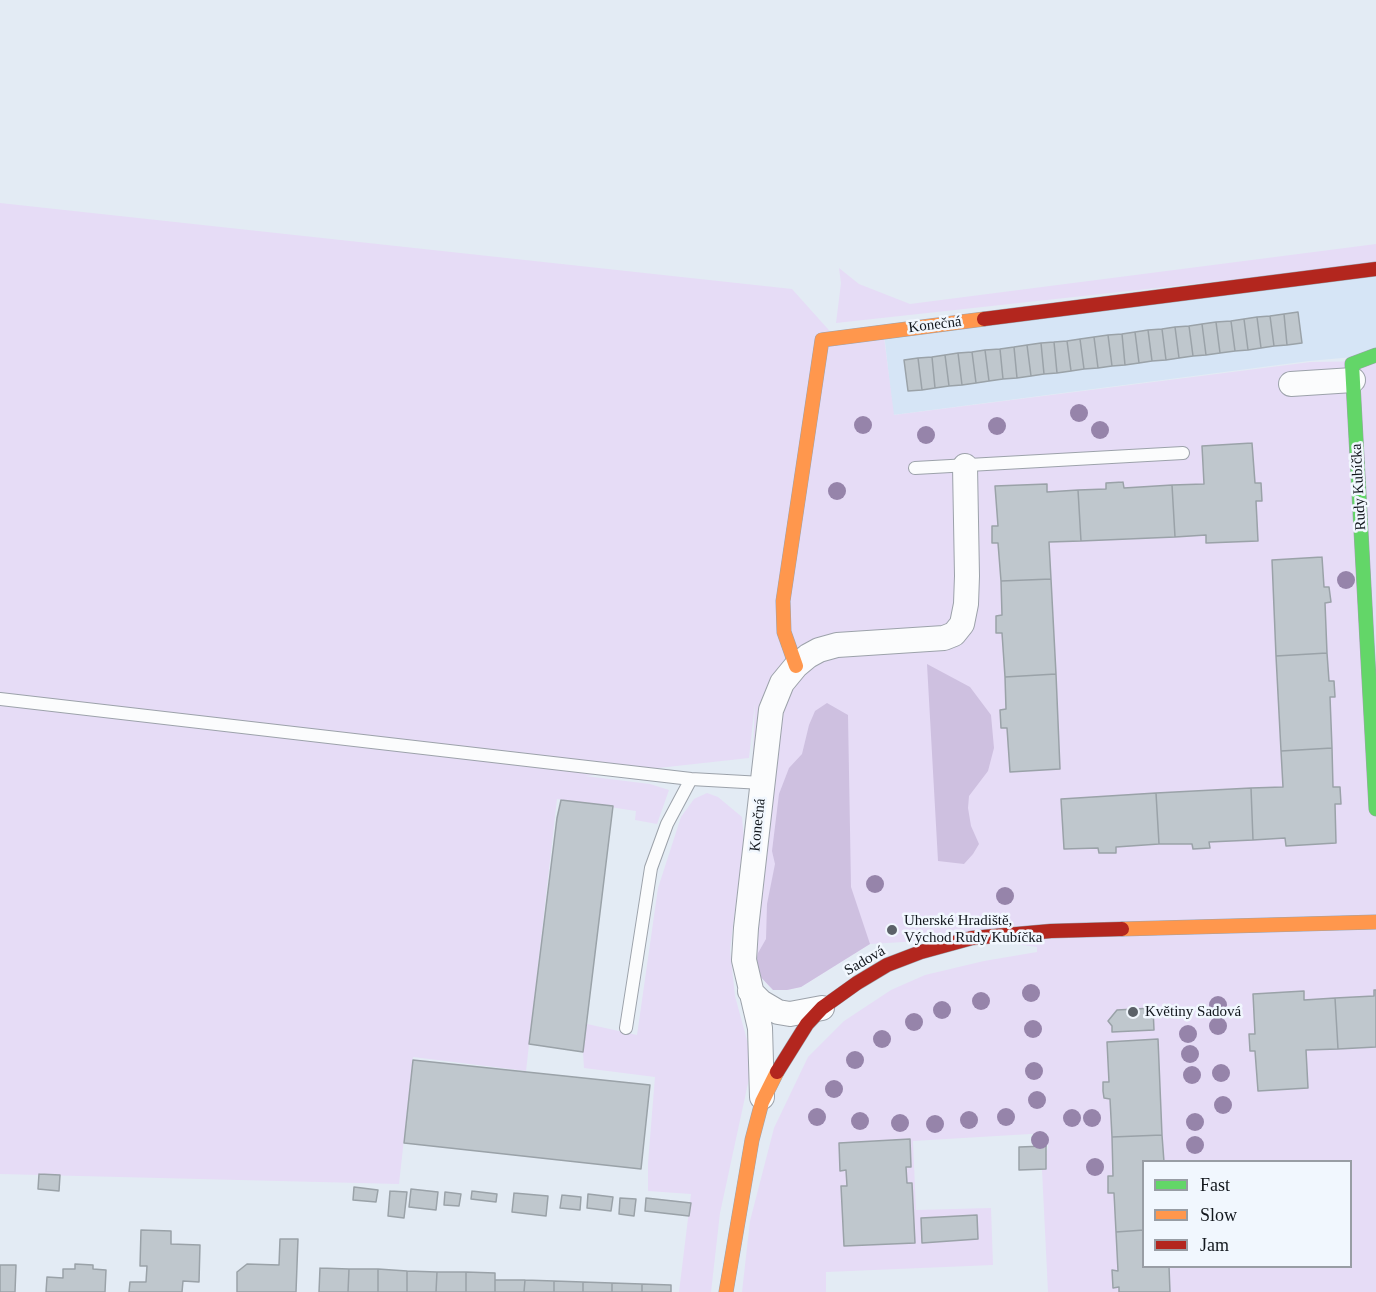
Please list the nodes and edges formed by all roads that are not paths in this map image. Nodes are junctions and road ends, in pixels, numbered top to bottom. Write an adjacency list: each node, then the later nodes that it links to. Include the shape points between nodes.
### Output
1 (1376, 269): 8 (street, Konečná, via 822,340 783,600 784,632)
2 (1376, 355): 3 (street, via 1352,364)
3 (1353, 380): 4 (street); 12 (street, Rudy Kubíčka)
4 (1291, 384)
5 (1183, 453): 6 (lane)
6 (965, 466): 7 (lane); 8 (street, Konečná, via 966,604 962,624 954,634 827,647)
7 (915, 468)
8 (796, 666): 11 (street, Konečná, via 782,682 771,710)
9 (0, 699): 10 (lane)
10 (691, 779): 11 (lane); 16 (lane, via 667,824 651,868)
11 (762, 783): 14 (street, Konečná, via 744,960)
12 (1376, 809)
13 (1376, 922): 15 (street, Sadová, via 1051,931 972,938 887,965)
14 (750, 991): 15 (street, via 778,1012 790,1014); 17 (street, Konečná, via 760,1028)
15 (822, 1008): 17 (street, Sadová, via 789,1048)
16 (626, 1028)
17 (762, 1102): 18 (street, Sadová)
18 (726, 1292)

